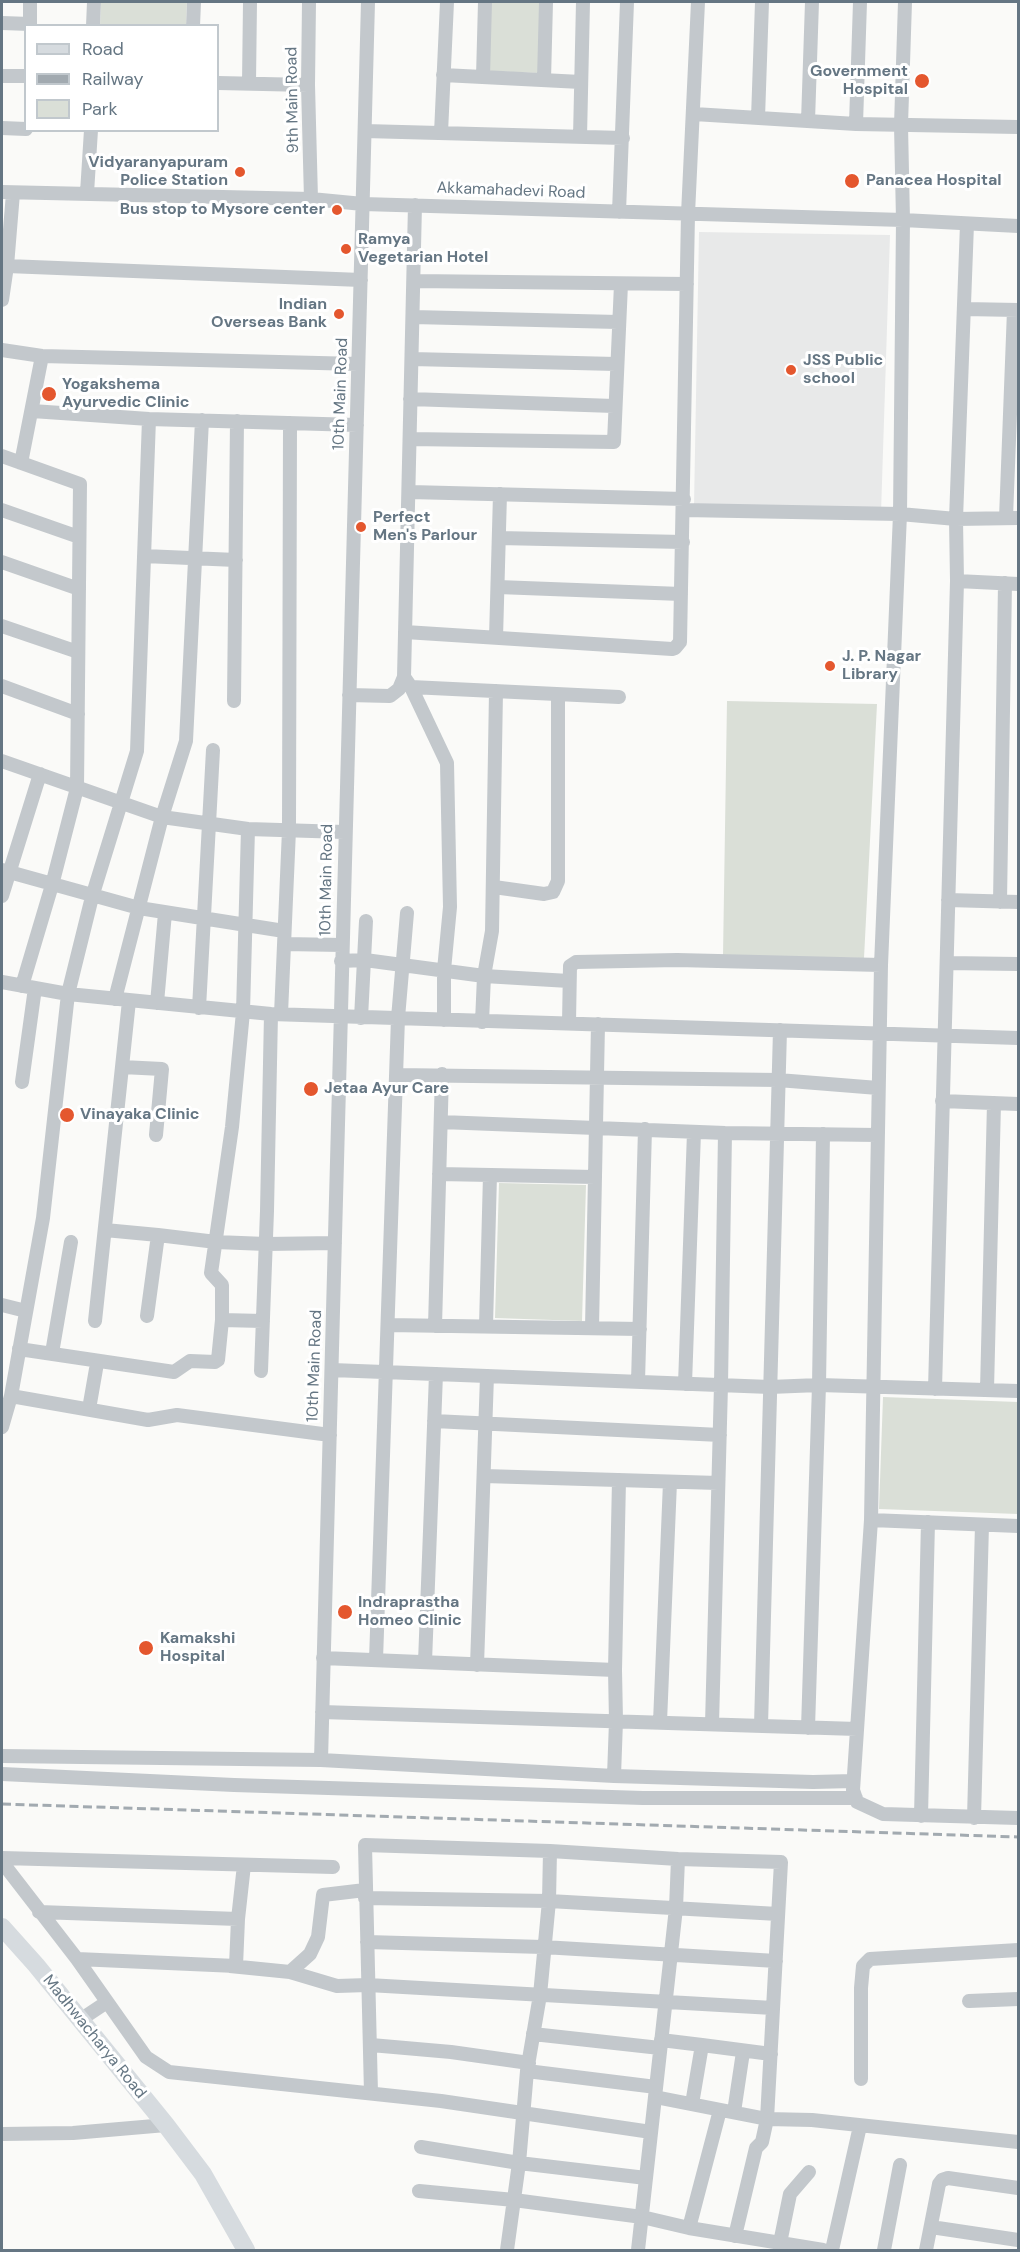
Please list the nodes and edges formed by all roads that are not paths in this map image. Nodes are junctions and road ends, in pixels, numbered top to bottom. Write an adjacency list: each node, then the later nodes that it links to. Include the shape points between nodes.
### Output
1 (30, 2): 18 (street)
2 (94, 2): 19 (street)
3 (194, 2): 20 (street)
4 (250, 2): 29 (street)
5 (309, 2): 30 (street, 9th Main Road)
6 (368, 2): 39 (street, 10th Main Road)
7 (447, 2): 22 (street)
8 (485, 2): 25 (street)
9 (546, 2): 26 (street)
10 (583, 2): 28 (street)
11 (627, 2): 43 (street)
12 (698, 2): 31 (street)
13 (762, 2): 32 (street)
14 (812, 2): 33 (street)
15 (860, 2): 34 (street)
16 (905, 2): 35 (street)
17 (2, 23): 21 (street)
18 (30, 24)
19 (93, 24)
20 (193, 24)
21 (24, 25)
22 (443, 75): 25 (street); 41 (street)
23 (2, 76): 24 (street)
24 (24, 76)
25 (483, 77): 26 (street)
26 (544, 80): 28 (street)
27 (219, 82): 29 (street)
28 (581, 82): 42 (street)
29 (249, 83): 30 (street)
30 (308, 85): 46 (street, 9th Main Road)
31 (693, 114): 32 (street); 50 (street)
32 (758, 118): 33 (street)
33 (808, 121): 34 (street)
34 (856, 124): 35 (street)
35 (901, 125): 36 (street); 51 (street)
36 (1018, 127)
37 (2, 128): 38 (street)
38 (24, 129)
39 (365, 131): 41 (street); 47 (street, 10th Main Road)
40 (91, 132): 45 (street)
41 (441, 133): 42 (street)
42 (580, 137): 43 (street)
43 (623, 138): 49 (street)
44 (7, 192): 45 (street, Akkamahadevi Road); 54 (street)
45 (87, 193): 46 (street, Akkamahadevi Road)
46 (312, 199): 47 (street, Akkamahadevi Road)
47 (363, 204): 48 (street, Akkamahadevi Road); 55 (street, 10th Main Road)
48 (415, 205): 49 (street, Akkamahadevi Road); 56 (street)
49 (620, 212): 50 (street, Akkamahadevi Road)
50 (688, 214): 51 (street, Akkamahadevi Road); 58 (street)
51 (903, 220): 52 (street, Akkamahadevi Road); 84 (street)
52 (967, 224): 53 (street, Akkamahadevi Road); 60 (street)
53 (1018, 226)
54 (8, 266): 55 (street); 59 (street)
55 (361, 280): 67 (street, 10th Main Road)
56 (414, 281): 57 (street); 62 (street)
57 (621, 284): 58 (street); 63 (street)
58 (687, 284): 82 (street)
59 (2, 300)
60 (964, 309): 61 (street); 86 (street)
61 (1016, 310): 85 (street)
62 (413, 317): 63 (street); 66 (street)
63 (618, 322): 68 (street)
64 (2, 350): 65 (street)
65 (42, 356): 67 (street); 71 (street)
66 (412, 359): 68 (street); 69 (street)
67 (358, 364): 76 (street, 10th Main Road)
68 (616, 364): 70 (street)
69 (410, 399): 70 (street); 77 (street)
70 (614, 406): 77 (street, via 614,442)
71 (32, 411): 72 (street); 79 (street)
72 (149, 418): 73 (street); 90 (street)
73 (201, 420): 74 (street); 91 (street)
74 (237, 421): 75 (street); 92 (street)
75 (290, 423): 76 (street); 119 (street)
76 (357, 425): 106 (street, 10th Main Road)
77 (411, 438): 80 (street)
78 (2, 456): 79 (street)
79 (21, 463): 87 (street, via 80,484)
80 (410, 492): 81 (street); 100 (street)
81 (500, 494): 82 (street); 88 (street)
82 (684, 505): 84 (street); 89 (street)
83 (2, 510): 87 (street)
84 (900, 514): 86 (street); 141 (street)
85 (1012, 518): 86 (street)
86 (956, 519): 94 (street)
87 (79, 537): 97 (street)
88 (499, 538): 89 (street); 96 (street)
89 (683, 542): 98 (street)
90 (144, 556): 91 (street); 115 (street, via 137,751)
91 (195, 557): 92 (street); 116 (street, via 186,741)
92 (236, 560): 109 (street)
93 (2, 562): 97 (street)
94 (957, 581): 95 (street); 126 (street)
95 (1012, 583): 127 (street)
96 (498, 587): 98 (street); 101 (street)
97 (79, 589): 102 (street)
98 (681, 594): 101 (street, via 680,642 675,648)
99 (2, 626): 102 (street)
100 (405, 632): 101 (street); 103 (street)
101 (496, 638)
102 (78, 652): 110 (street)
103 (407, 682): 105 (street); 106 (street, via 390,696); 143 (street, via 447,763 450,907)
104 (2, 686): 110 (street)
105 (496, 691): 107 (street); 123 (street)
106 (349, 695): 120 (street, 10th Main Road)
107 (558, 695): 108 (street); 123 (street, via 558,881 553,892 544,894)
108 (619, 697)
109 (234, 701)
110 (78, 714): 114 (street)
111 (213, 750): 117 (street)
112 (2, 761): 113 (street)
113 (40, 774): 114 (street); 121 (street)
114 (77, 788): 115 (street); 122 (street)
115 (122, 803): 116 (street); 125 (street)
116 (162, 817): 117 (street); 129 (street)
117 (209, 824): 118 (street); 132 (street)
118 (248, 829): 119 (street); 134 (street)
119 (289, 830): 120 (street); 135 (street)
120 (345, 832): 136 (street, 10th Main Road)
121 (5, 871): 122 (street); 124 (street)
122 (52, 885): 125 (street); 147 (street)
123 (494, 887): 144 (street)
124 (2, 896)
125 (92, 897): 129 (street); 148 (street)
126 (948, 900): 127 (street); 139 (street)
127 (1000, 902): 128 (street)
128 (1018, 902)
129 (139, 908): 130 (street); 149 (street)
130 (165, 913): 132 (street); 151 (street)
131 (407, 913): 142 (street)
132 (204, 919): 134 (street); 152 (street)
133 (366, 921): 137 (street)
134 (246, 926): 135 (street); 153 (street)
135 (284, 937): 136 (street); 154 (street)
136 (342, 945): 138 (street, 10th Main Road)
137 (365, 960): 138 (street); 142 (street); 156 (street)
138 (341, 961): 155 (street, 10th Main Road)
139 (947, 963): 140 (street); 164 (street)
140 (1018, 964)
141 (880, 965): 145 (street, via 576,962 570,966); 163 (street)
142 (404, 966): 143 (street); 157 (street)
143 (444, 970): 144 (street); 158 (street)
144 (484, 976): 145 (street); 159 (street)
145 (569, 981): 160 (street)
146 (2, 982): 147 (street)
147 (29, 987): 148 (street); 171 (street)
148 (68, 994): 149 (street); 195 (street, via 43,1218)
149 (115, 999): 150 (street)
150 (129, 1000): 151 (street); 166 (street)
151 (157, 1003): 152 (street)
152 (199, 1008): 153 (street)
153 (243, 1012): 154 (street); 191 (street)
154 (276, 1014): 155 (street); 193 (street)
155 (340, 1017): 156 (street); 192 (street, 10th Main Road)
156 (361, 1018): 157 (street)
157 (398, 1018): 158 (street); 168 (street)
158 (444, 1020): 159 (street)
159 (482, 1022): 160 (street)
160 (569, 1023): 161 (street)
161 (598, 1024): 162 (street); 169 (street)
162 (780, 1030): 163 (street); 170 (street)
163 (879, 1033): 164 (street); 172 (street)
164 (945, 1036): 165 (street); 173 (street)
165 (1018, 1038)
166 (122, 1066): 184 (street, via 162,1069); 188 (street)
167 (442, 1074): 168 (street); 169 (street); 176 (street)
168 (396, 1075): 200 (street)
169 (598, 1078): 170 (street); 177 (street)
170 (778, 1080): 172 (street); 181 (street)
171 (22, 1082)
172 (878, 1088): 183 (street)
173 (942, 1101): 174 (street); 219 (street)
174 (994, 1103): 175 (street); 220 (street)
175 (1018, 1104)
176 (441, 1122): 177 (street); 185 (street)
177 (596, 1127): 178 (street); 187 (street)
178 (645, 1129): 179 (street); 204 (street)
179 (694, 1132): 180 (street); 214 (street)
180 (725, 1133): 181 (street); 215 (street)
181 (776, 1133): 182 (street); 217 (street)
182 (823, 1134): 183 (street); 216 (street)
183 (877, 1134): 218 (street)
184 (156, 1135)
185 (439, 1174): 186 (street); 201 (street)
186 (490, 1175): 187 (street); 202 (street)
187 (595, 1177): 203 (street)
188 (105, 1230): 189 (street); 198 (street)
189 (158, 1235): 191 (street); 196 (street)
190 (71, 1242): 206 (street)
191 (216, 1242): 193 (street); 197 (street, via 211,1275 222,1285)
192 (335, 1243): 193 (street); 208 (street, 10th Main Road)
193 (266, 1245): 199 (street)
194 (2, 1305): 195 (street)
195 (26, 1311): 205 (street)
196 (147, 1316)
197 (222, 1320): 199 (street); 206 (street, via 217,1362 190,1360 174,1372)
198 (95, 1322)
199 (263, 1322): 209 (street)
200 (388, 1325): 201 (street); 210 (street)
201 (435, 1326): 202 (street)
202 (486, 1326): 203 (street)
203 (592, 1328): 204 (street)
204 (640, 1329): 213 (street)
205 (19, 1348): 206 (street); 222 (street)
206 (52, 1353)
207 (96, 1368): 223 (street)
208 (332, 1370): 210 (street); 227 (street, 10th Main Road)
209 (261, 1371)
210 (387, 1372): 211 (street); 238 (street)
211 (436, 1374): 212 (street); 225 (street)
212 (487, 1376): 213 (street); 226 (street)
213 (638, 1382): 214 (street)
214 (685, 1384): 215 (street)
215 (721, 1385): 217 (street); 228 (street)
216 (819, 1385): 217 (street); 218 (street); 247 (street)
217 (770, 1387): 246 (street)
218 (874, 1387): 219 (street); 233 (street)
219 (934, 1389): 220 (street)
220 (987, 1390): 221 (street)
221 (1018, 1391)
222 (10, 1396): 223 (street); 224 (street)
223 (89, 1409): 227 (street, via 148,1420 177,1415)
224 (2, 1421)
225 (434, 1421): 226 (street); 239 (street)
226 (485, 1424): 228 (street); 229 (street)
227 (330, 1435): 237 (street, 10th Main Road)
228 (720, 1435): 232 (street)
229 (483, 1476): 230 (street); 240 (street)
230 (619, 1480): 231 (street); 241 (street)
231 (670, 1482): 232 (street); 244 (street)
232 (718, 1483): 245 (street)
233 (871, 1520): 234 (street); 248 (street)
234 (928, 1522): 235 (street); 255 (street)
235 (982, 1525): 236 (street); 256 (street)
236 (1018, 1526)
237 (323, 1658): 238 (street); 242 (street, 10th Main Road)
238 (376, 1660): 239 (street)
239 (425, 1662): 240 (street)
240 (477, 1665): 241 (street)
241 (615, 1670): 243 (street)
242 (322, 1712): 243 (street); 250 (street, 10th Main Road)
243 (616, 1721): 244 (street); 252 (street)
244 (660, 1722): 245 (street)
245 (712, 1724): 246 (street)
246 (761, 1726): 247 (street)
247 (808, 1728): 248 (street)
248 (857, 1729): 253 (street)
249 (2, 1756): 250 (street)
250 (321, 1760): 252 (street)
251 (2, 1774): 254 (street, via 642,1798)
252 (614, 1776): 253 (street)
253 (853, 1780): 254 (street)
254 (856, 1798): 255 (street, via 883,1814)
255 (921, 1816): 256 (street)
256 (974, 1818): 257 (street)
257 (1018, 1818)
258 (549, 1851): 259 (street); 263 (street, via 365,1845); 264 (street)
259 (678, 1859): 265 (street); 267 (street, via 781,1862)
260 (2, 1860): 261 (street); 266 (street)
261 (244, 1864): 262 (street); 268 (street)
262 (333, 1867)
263 (365, 1894): 264 (street); 270 (street); 277 (street, via 323,1895 318,1937 310,1954)
264 (549, 1901): 265 (street); 271 (street)
265 (676, 1908): 267 (street); 273 (street)
266 (39, 1912): 268 (street); 274 (street)
267 (778, 1914): 275 (street)
268 (238, 1920): 276 (street, via 236,1966)
269 (2, 1927): 285 (main road, Madhwacharya Road)
270 (367, 1942): 271 (street); 278 (street)
271 (543, 1947): 273 (street); 279 (street)
272 (1018, 1950): 293 (street, via 870,1959 863,1966 861,1988)
273 (670, 1955): 275 (street); 283 (street)
274 (77, 1959): 276 (street); 282 (street)
275 (776, 1961): 284 (street)
276 (230, 1966): 277 (street)
277 (290, 1972): 278 (street, via 337,1986)
278 (368, 1985): 279 (street); 288 (street)
279 (540, 1995): 283 (street); 286 (street)
280 (1018, 1999): 281 (street)
281 (969, 2001)
282 (107, 2002): 285 (street); 295 (street, via 146,2057 169,2072)
283 (665, 2002): 284 (street); 287 (street)
284 (773, 2008): 291 (street)
285 (80, 2020): 300 (main road, Madhwacharya Road)
286 (533, 2034): 287 (street); 292 (street)
287 (661, 2044): 289 (street); 294 (street)
288 (371, 2045): 292 (street, via 451,2052); 295 (street)
289 (702, 2045): 290 (street); 296 (street)
290 (743, 2052): 291 (street); 297 (street)
291 (771, 2054): 299 (street)
292 (528, 2067): 294 (street); 298 (street)
293 (861, 2079)
294 (656, 2092): 296 (street); 302 (street)
295 (371, 2093): 298 (street)
296 (692, 2104): 297 (street)
297 (727, 2111): 299 (street); 316 (street)
298 (524, 2113): 302 (street); 307 (street)
299 (768, 2119): 301 (street); 317 (street, via 762,2142 756,2148)
300 (166, 2125): 303 (street); 306 (main road, Madhwacharya Road)
301 (860, 2126): 304 (street); 325 (street)
302 (651, 2132): 310 (street)
303 (2, 2134)
304 (1018, 2142)
305 (421, 2147): 307 (street)
306 (184, 2150): 320 (main road, Madhwacharya Road, via 193,2179); 321 (main road, Madhwacharya Road, via 203,2174)
307 (519, 2163): 310 (street); 313 (street)
308 (900, 2165): 326 (street)
309 (809, 2172): 319 (street, via 790,2194)
310 (646, 2178): 314 (street)
311 (1018, 2188): 315 (street, via 942,2180)
312 (419, 2191): 313 (street)
313 (514, 2200): 314 (street); 322 (street)
314 (642, 2217): 316 (street); 323 (street)
315 (931, 2227): 318 (street); 327 (street)
316 (688, 2228): 317 (street)
317 (735, 2236): 319 (street)
318 (1018, 2240)
319 (780, 2243): 324 (street)
320 (234, 2250)
321 (246, 2250)
322 (507, 2250)
323 (638, 2250)
324 (824, 2250)
325 (832, 2250)
326 (884, 2250)
327 (926, 2250)

